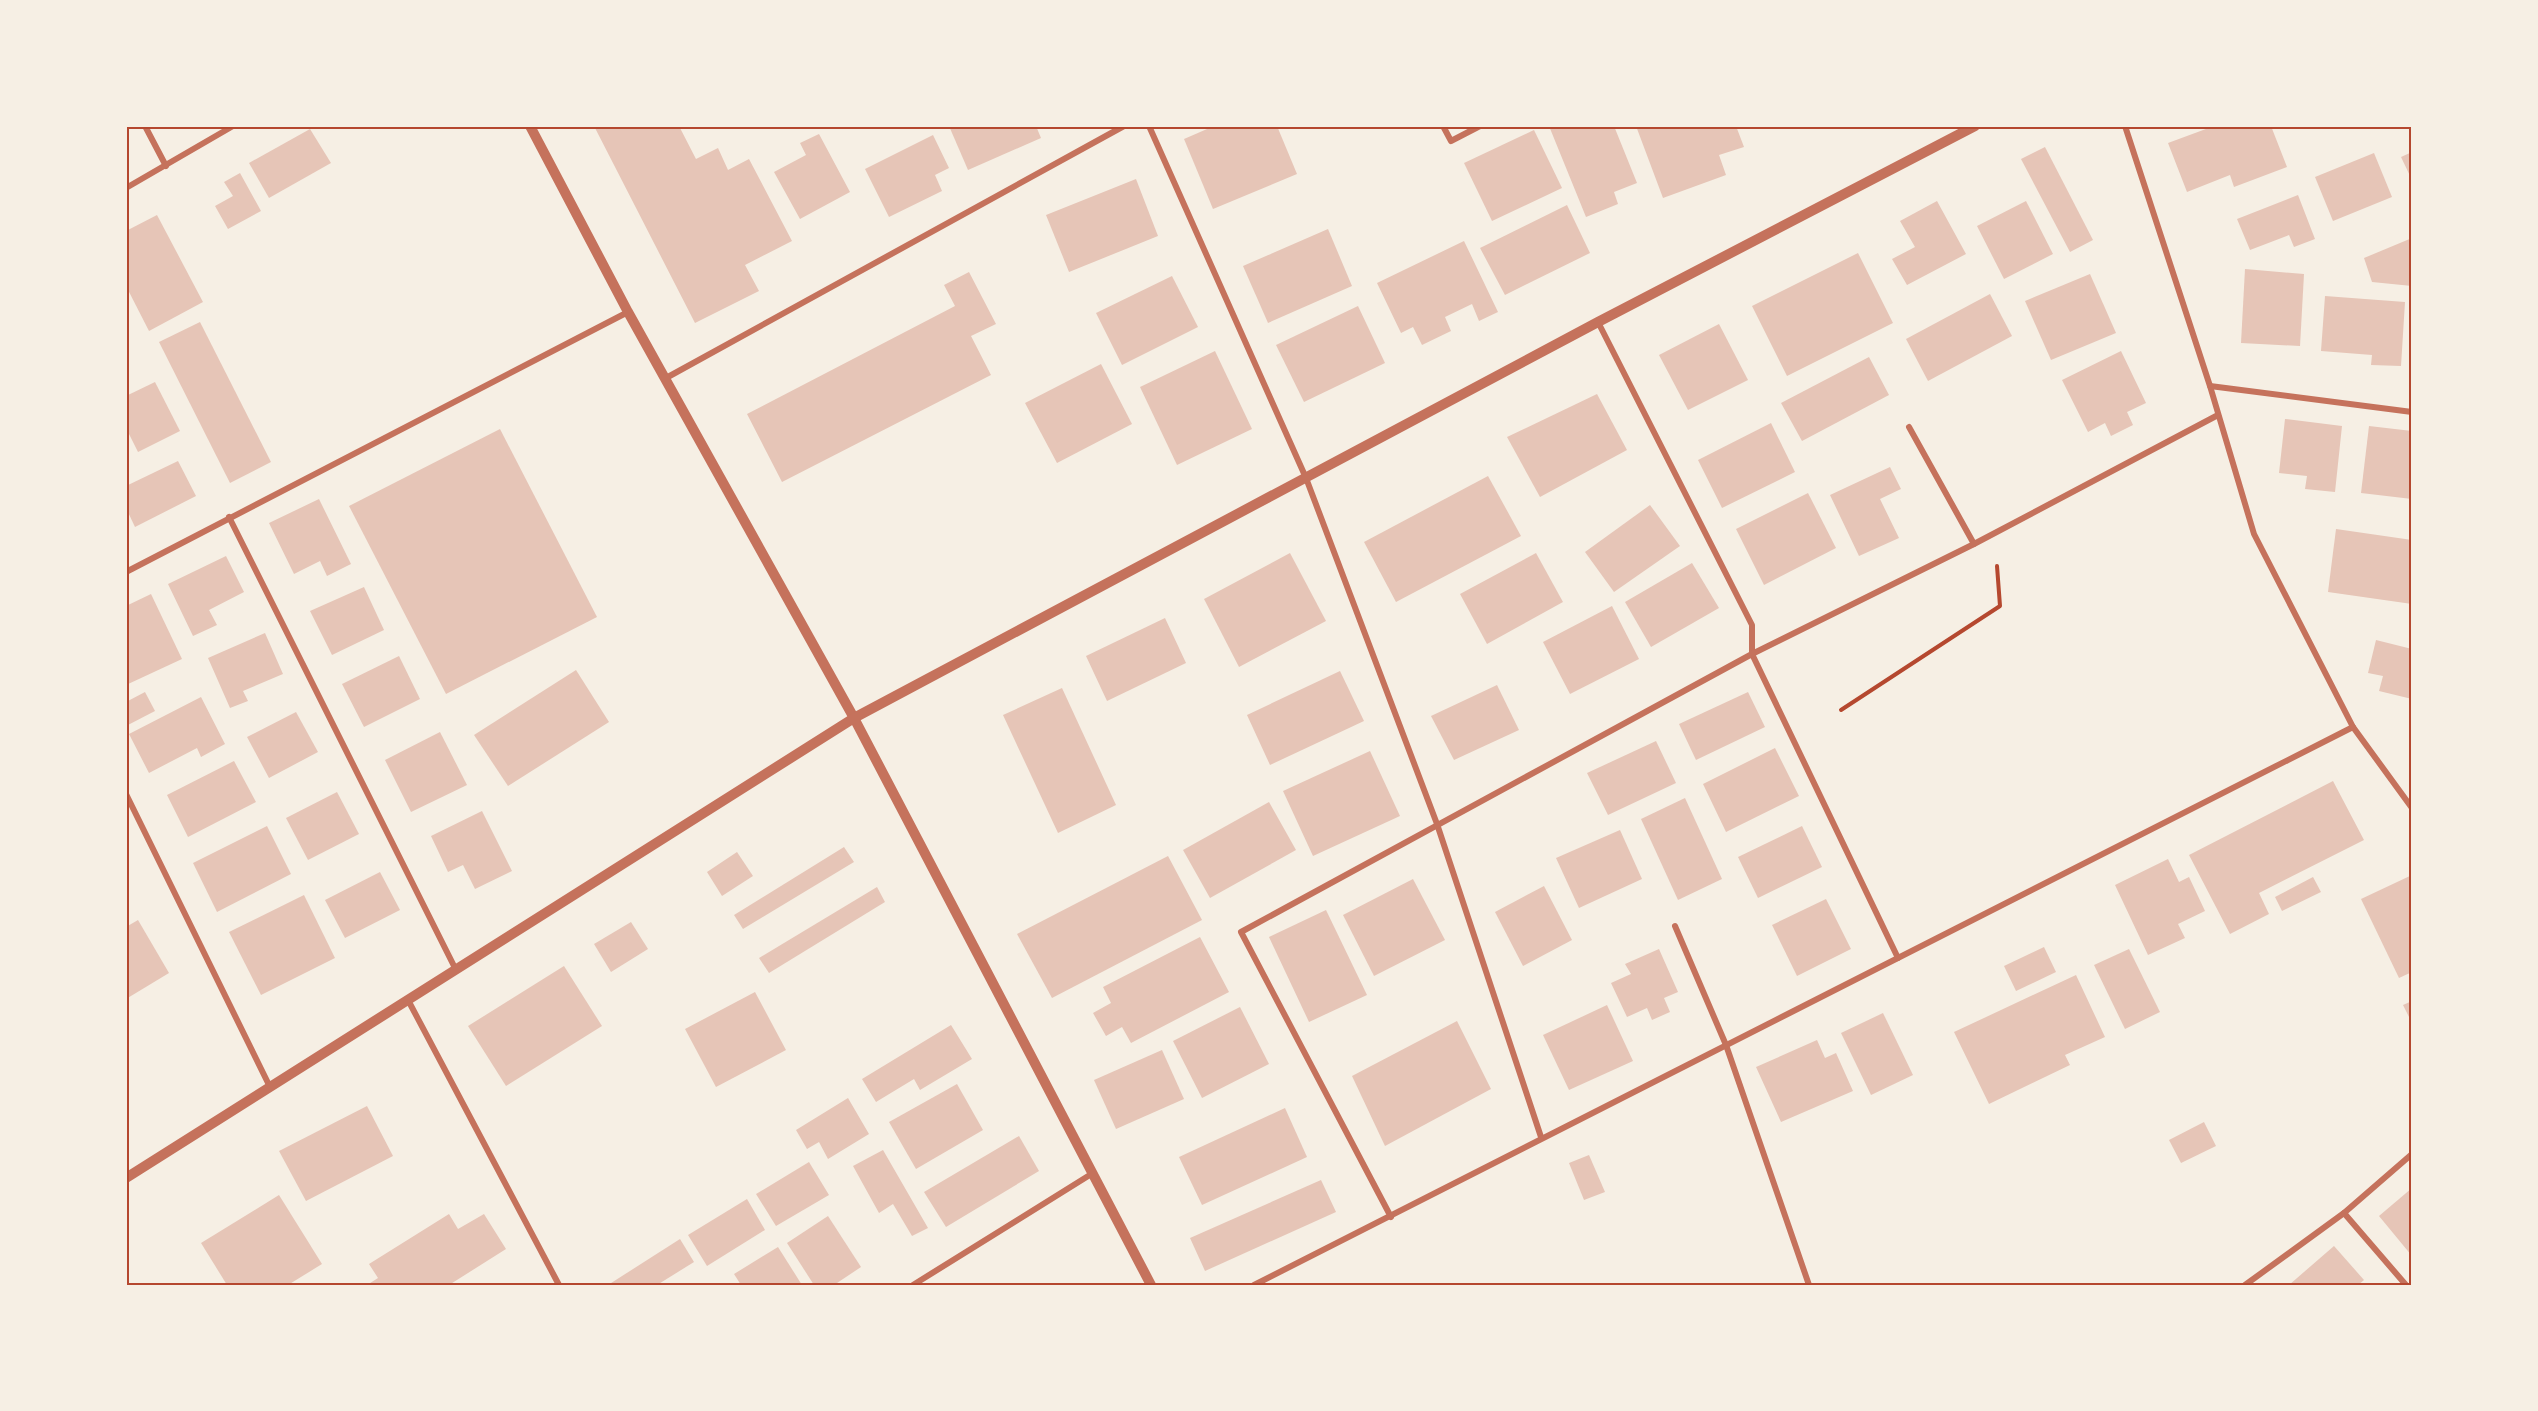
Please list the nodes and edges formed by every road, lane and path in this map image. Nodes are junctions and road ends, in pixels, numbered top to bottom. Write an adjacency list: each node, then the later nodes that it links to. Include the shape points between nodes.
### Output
1 (145, 126): 10 (street)
2 (233, 126): 10 (street)
3 (531, 126): 12 (street)
4 (1124, 126): 14 (street)
5 (1149, 126): 19 (street)
6 (1443, 126): 7 (street, via 1451,141)
7 (1480, 126)
8 (1975, 126): 13 (street)
9 (2126, 126): 15 (street)
10 (166, 166): 11 (street)
11 (126, 188)
12 (628, 312): 14 (street); 20 (street)
13 (1598, 322): 19 (street); 24 (street, via 1752,625)
14 (666, 378): 26 (street)
15 (2210, 386): 16 (street); 17 (street)
16 (2412, 412)
17 (2218, 415): 21 (street); 27 (street, via 2254,534)
18 (1909, 427): 21 (street)
19 (1306, 478): 26 (street); 30 (street)
20 (229, 517): 23 (street); 33 (street)
21 (1974, 543): 24 (street)
22 (1997, 565): 25 (path, via 2000,606)
23 (126, 572)
24 (1752, 654): 30 (street); 32 (street)
25 (1841, 710)
26 (854, 718): 33 (street); 39 (street)
27 (2353, 727): 29 (street); 32 (street)
28 (126, 794): 36 (street)
29 (2412, 808)
30 (1437, 824): 37 (street); 42 (street, via 1241,932)
31 (1675, 926): 35 (street)
32 (1899, 958): 35 (street)
33 (456, 970): 34 (street)
34 (408, 1000): 36 (street); 43 (street)
35 (1726, 1045): 37 (street); 47 (street)
36 (270, 1087): 40 (street)
37 (1541, 1137): 42 (street)
38 (2412, 1154): 41 (street)
39 (1093, 1173): 44 (street); 45 (street)
40 (126, 1178)
41 (2344, 1213): 48 (street); 49 (street)
42 (1391, 1217): 46 (street)
43 (559, 1285)
44 (913, 1285)
45 (1151, 1285)
46 (1254, 1285)
47 (1809, 1285)
48 (2245, 1285)
49 (2406, 1285)

